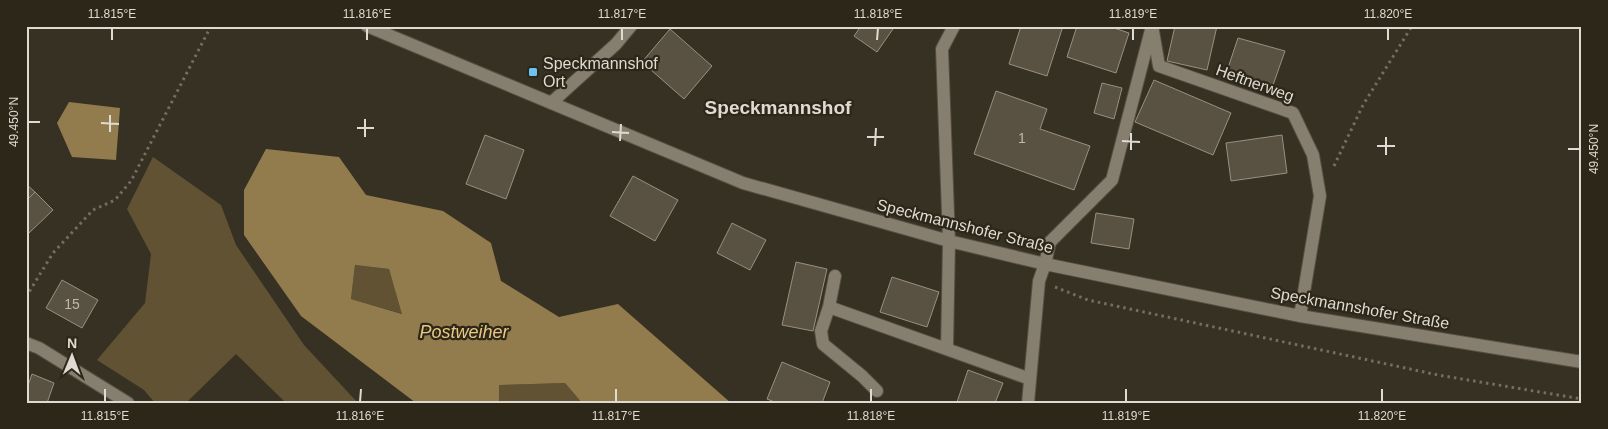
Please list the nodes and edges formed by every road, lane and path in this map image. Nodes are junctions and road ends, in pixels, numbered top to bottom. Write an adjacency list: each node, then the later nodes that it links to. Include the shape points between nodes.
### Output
1 (211, 26): 13 (path, via 131,181 115,200 93,210 53,253)
2 (367, 26): 7 (street, Speckmannshofer Straße)
3 (631, 26): 7 (street, via 616,44)
4 (954, 26): 9 (street, via 942,48)
5 (1152, 26): 8 (street, Heftnerweg, via 1159,66 1293,113 1313,155); 10 (street, Heftnerweg, via 1112,180 1050,242)
6 (1412, 26): 8 (path, via 1363,105)
7 (551, 103): 9 (street, Speckmannshofer Straße, via 743,183)
8 (1320, 196): 15 (street, Heftnerweg)
9 (949, 241): 10 (street, Speckmannshofer Straße); 17 (street)
10 (1045, 264): 12 (street, Heftnerweg); 15 (street, Speckmannshofer Straße)
11 (835, 276): 14 (street)
12 (1038, 281): 19 (street, Heftnerweg); 21 (path, via 1088,300 1438,375)
13 (26, 297)
14 (829, 307): 17 (street); 20 (street, via 821,331 823,344)
15 (1300, 316): 18 (street, Speckmannshofer Straße)
16 (26, 343): 22 (street)
17 (947, 349): 19 (street)
18 (1582, 362)
19 (1030, 378): 23 (street, Heftnerweg)
20 (876, 391)
21 (1582, 399)
22 (128, 403)
23 (1028, 403)

